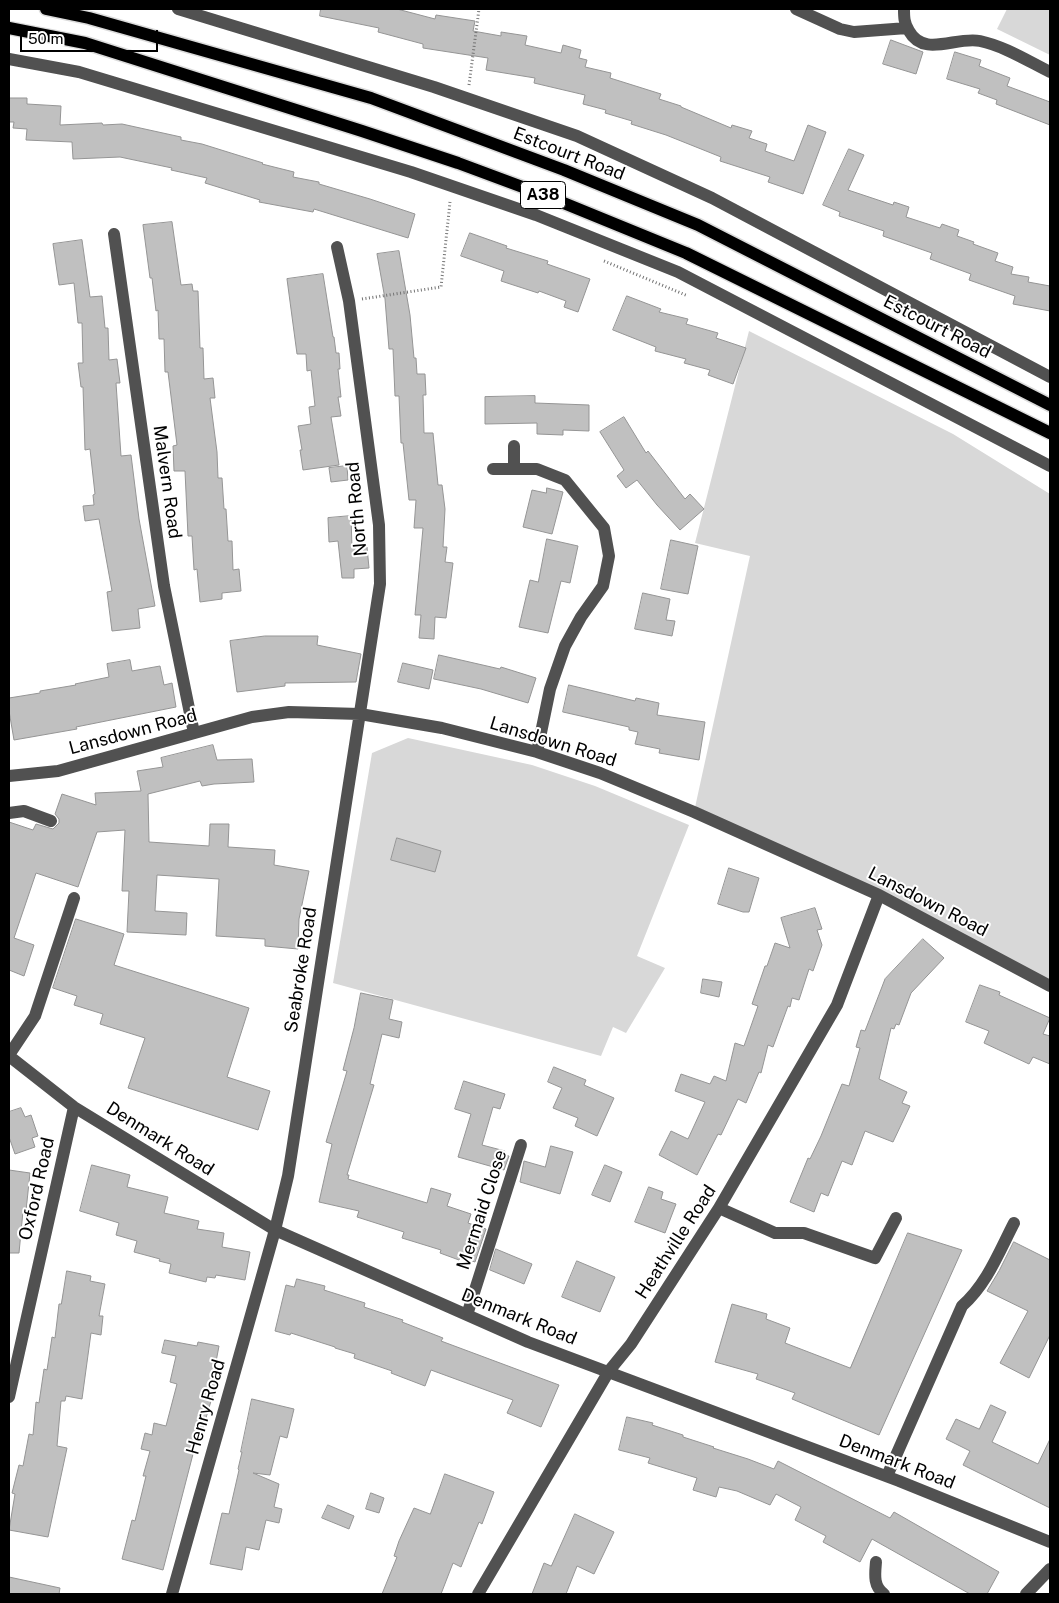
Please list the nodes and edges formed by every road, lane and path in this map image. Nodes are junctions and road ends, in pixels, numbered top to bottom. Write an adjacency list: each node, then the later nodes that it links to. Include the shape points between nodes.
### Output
1 (46, 9): 20 (main road, Estcourt Road / A38, via 89,18 371,98 573,174 698,225)
2 (178, 9): 10 (street, Estcourt Road)
3 (479, 9): 10 (path)
4 (796, 9): 7 (street, via 854,32)
5 (904, 9): 7 (street, via 903,19)
6 (9, 28): 12 (main road, A38, via 85,43 458,163)
7 (907, 28): 9 (street, via 912,38 926,44 978,40)
8 (9, 59): 11 (street, via 79,72)
9 (1050, 72)
10 (468, 98): 19 (street, Estcourt Road, via 576,136 712,198)
11 (451, 186): 13 (street); 18 (path, via 442,287)
12 (544, 195): 13 (street); 21 (main road, A38, via 686,253)
13 (536, 214): 23 (street, via 678,272)
14 (114, 234): 27 (street, Malvern Road, via 164,586)
15 (337, 247): 18 (street, North Road)
16 (601, 260): 17 (path)
17 (696, 300)
18 (349, 301): 26 (street, North Road, via 379,525 380,584)
19 (1050, 377)
20 (1050, 405)
21 (1050, 433)
22 (514, 446): 25 (street)
23 (1050, 466)
24 (493, 469): 25 (street)
25 (514, 469): 28 (street, via 537,469 564,480 604,528 609,556 603,586 581,617 562,654 550,689)
26 (360, 714): 27 (street, Lansdown Road, via 289,712 252,717); 28 (street, Lansdown Road, via 442,728); 41 (street, Seabroke Road, via 288,1176)
27 (194, 733): 29 (street, Lansdown Road, via 58,771)
28 (537, 752): 32 (street, Lansdown Road, via 600,773 694,812)
29 (9, 776)
30 (9, 813): 31 (street, via 24,811)
31 (51, 821)
32 (879, 895): 34 (street, Lansdown Road); 38 (street, Heathville Road, via 836,1005)
33 (74, 898): 35 (street, via 35,1016)
34 (1050, 986)
35 (9, 1055): 36 (street, Denmark Road)
36 (74, 1106): 41 (street, Denmark Road); 44 (street, Oxford Road)
37 (522, 1145): 42 (street, Mermaid Close)
38 (719, 1208): 39 (street, via 775,1233 804,1233 875,1258); 43 (street, Heathville Road, via 631,1344)
39 (896, 1218)
40 (1014, 1222): 46 (street, via 986,1278 962,1306)
41 (274, 1230): 42 (street, Denmark Road); 50 (street, Henry Road)
42 (468, 1315): 43 (street, Denmark Road, via 528,1342)
43 (609, 1371): 46 (street, Denmark Road); 51 (street, Heathville Road)
44 (10, 1383): 45 (street, Oxford Road)
45 (9, 1397)
46 (887, 1476): 47 (street, Denmark Road)
47 (1050, 1542)
48 (876, 1562): 52 (street, via 875,1579)
49 (1050, 1569): 53 (street)
50 (172, 1594)
51 (478, 1594)
52 (884, 1594)
53 (1026, 1594)

